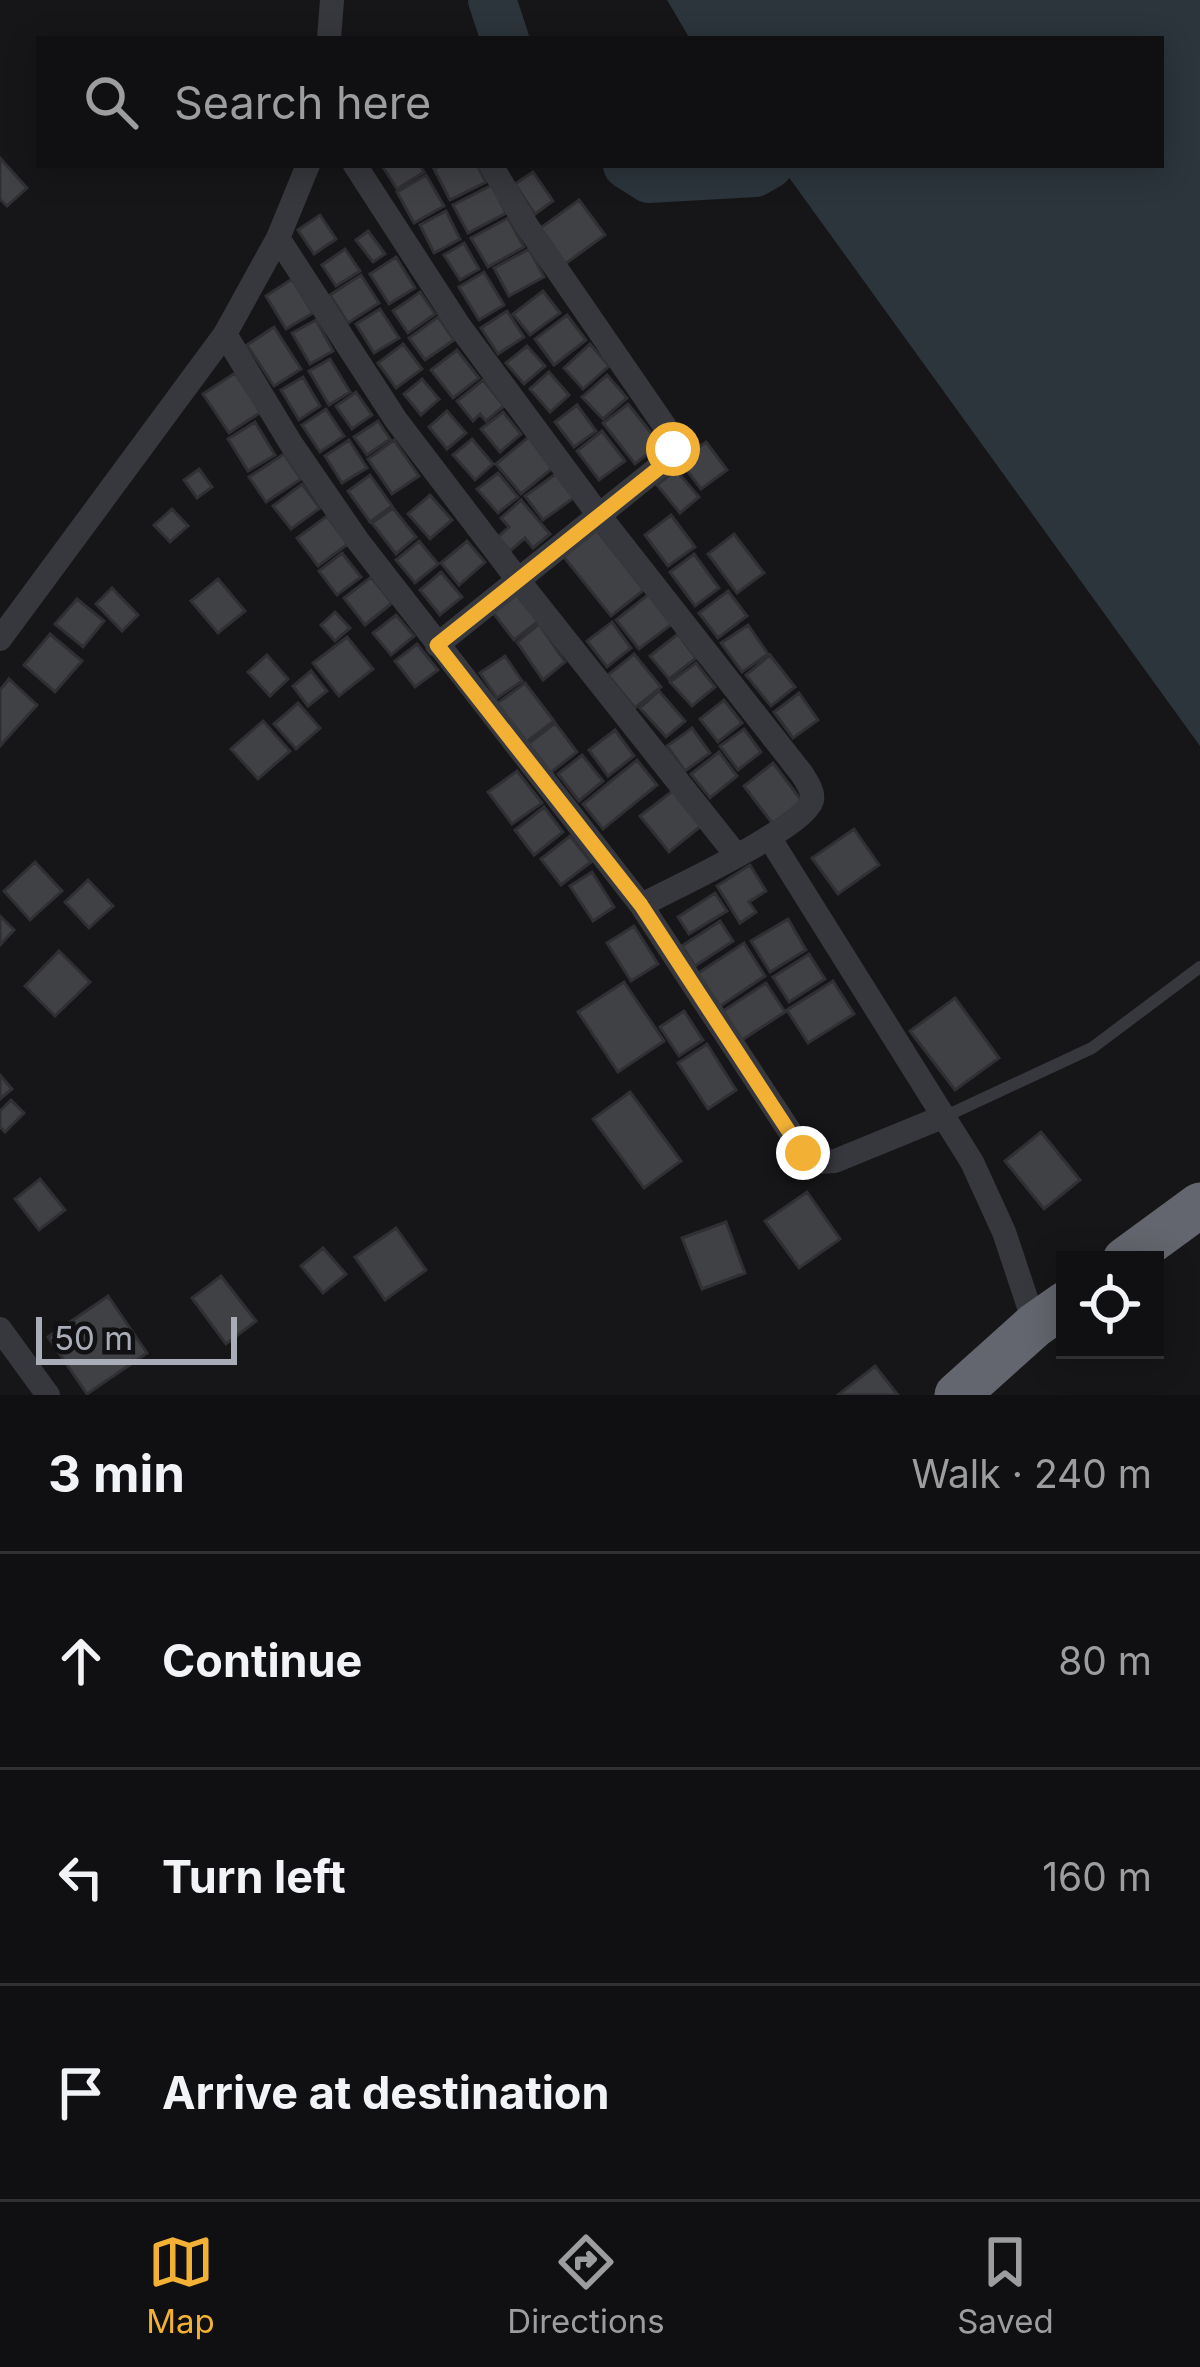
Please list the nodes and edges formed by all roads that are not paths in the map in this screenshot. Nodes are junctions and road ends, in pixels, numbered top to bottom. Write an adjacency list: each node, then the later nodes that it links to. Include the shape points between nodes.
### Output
1 (332, 0): 2 (street)
2 (329, 36)
3 (307, 168): 6 (street)
4 (357, 168): 8 (street, via 460,327)
5 (493, 168): 8 (street, via 672,442 669,460)
6 (278, 238): 7 (street); 9 (street, via 396,420)
7 (225, 334): 10 (street); 11 (street, via 290,442)
8 (598, 514): 9 (street); 12 (street, via 811,789 806,811)
9 (518, 580): 11 (street); 13 (street)
10 (0, 639)
11 (437, 645): 14 (street)
12 (769, 837): 13 (street); 16 (street)
13 (737, 856): 14 (street)
14 (641, 905): 16 (street, via 811,1160 835,1161)
15 (1200, 968): 16 (lane, via 1092,1048)
16 (945, 1116): 19 (street)
17 (1189, 1214): 18 (highway)
18 (1138, 1251)
19 (1050, 1314): 22 (highway)
20 (0, 1329): 21 (street)
21 (48, 1395)
22 (957, 1395)

